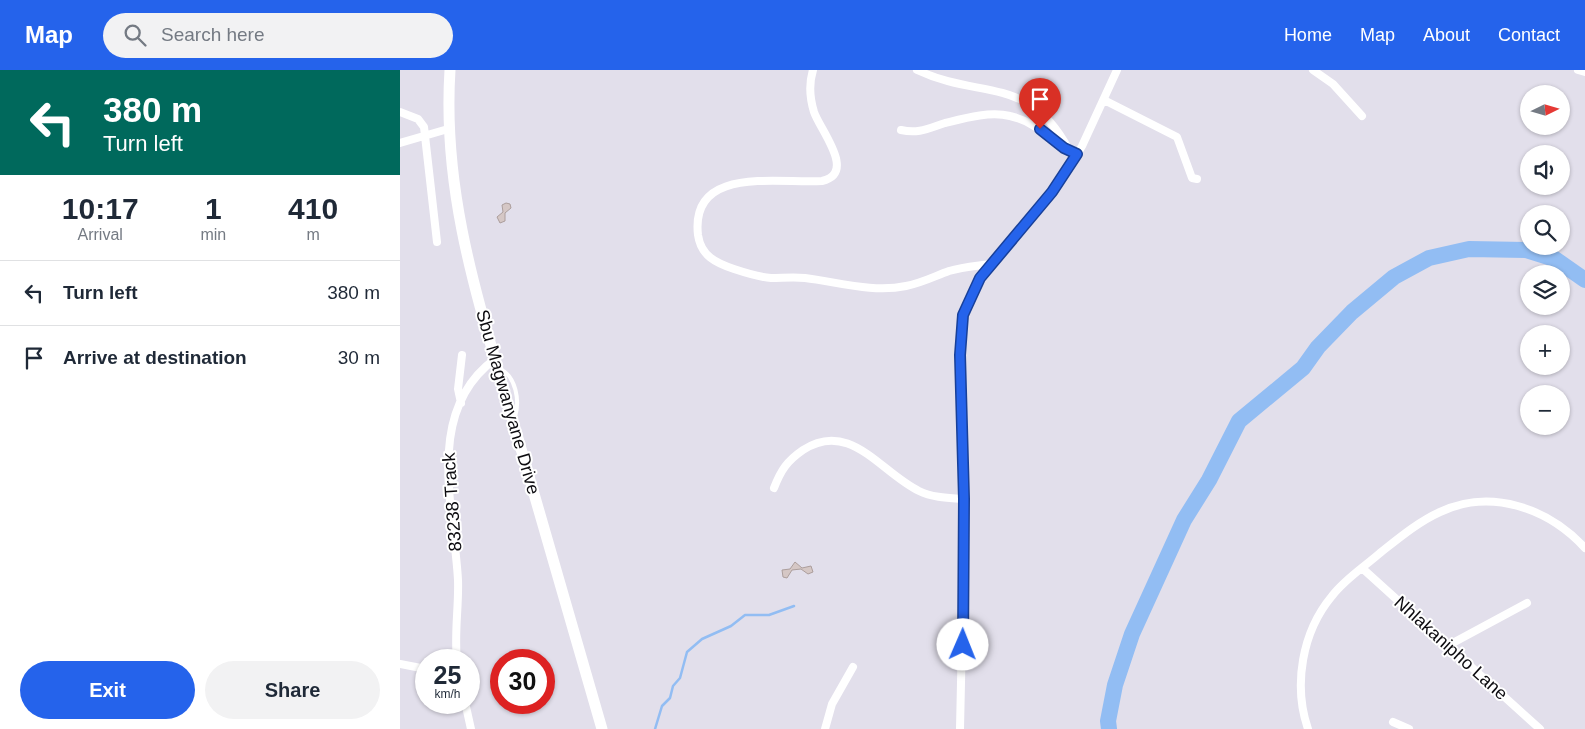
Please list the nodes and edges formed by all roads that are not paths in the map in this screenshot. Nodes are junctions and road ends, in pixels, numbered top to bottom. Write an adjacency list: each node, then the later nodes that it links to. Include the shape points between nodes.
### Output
1 (450, 70): 11 (main road, Sbu Magwanyane Drive)
2 (813, 70): 18 (street, via 810,89 814,112 836,157 837,169 833,176 822,181 744,182 715,190 699,215 699,242 709,258 734,269 764,276 798,277 874,288 906,286 959,269)
3 (917, 70): 15 (street, via 967,87 995,90 1035,107 1054,124)
4 (1117, 70): 8 (street)
5 (1313, 70): 10 (street, via 1333,84)
6 (1578, 70): 7 (street)
7 (1585, 72)
8 (1104, 100): 15 (street); 16 (street, via 1176,137 1192,178)
9 (400, 112): 13 (street, via 418,119)
10 (1362, 116)
11 (448, 129): 13 (street); 20 (main road, Sbu Magwanyane Drive, via 456,212)
12 (901, 130): 15 (street, via 918,132 992,114 1002,115 1036,127)
13 (426, 134): 14 (street); 17 (street)
14 (400, 143)
15 (1073, 152): 18 (street, via 1052,192)
16 (1197, 179)
17 (437, 242)
18 (990, 264): 23 (street, via 967,303 961,329)
19 (462, 356): 21 (street, via 458,389)
20 (496, 363): 21 (street, 83238 Track, via 473,379); 35 (main road, Sbu Magwanyane Drive)
21 (461, 403): 28 (street, 83238 Track, via 449,436 448,456 458,581)
22 (774, 488): 23 (street, via 791,458 818,442 833,440 852,444 926,494)
23 (964, 499): 37 (street)
24 (1585, 548): 25 (street, via 1540,512 1508,504 1484,503 1440,511)
25 (1362, 568): 27 (street, Nhlakanipho Lane); 38 (street, via 1332,595 1312,626 1301,676 1302,704)
26 (1527, 603): 27 (street)
27 (1449, 645): 40 (street, Nhlakanipho Lane)
28 (457, 649)
29 (400, 664): 30 (street)
30 (415, 667)
31 (853, 667): 36 (street, via 832,704)
32 (468, 714): 34 (street)
33 (1393, 722): 39 (street)
34 (471, 729)
35 (602, 729)
36 (825, 729)
37 (960, 729)
38 (1308, 729)
39 (1409, 729)
40 (1540, 729)

